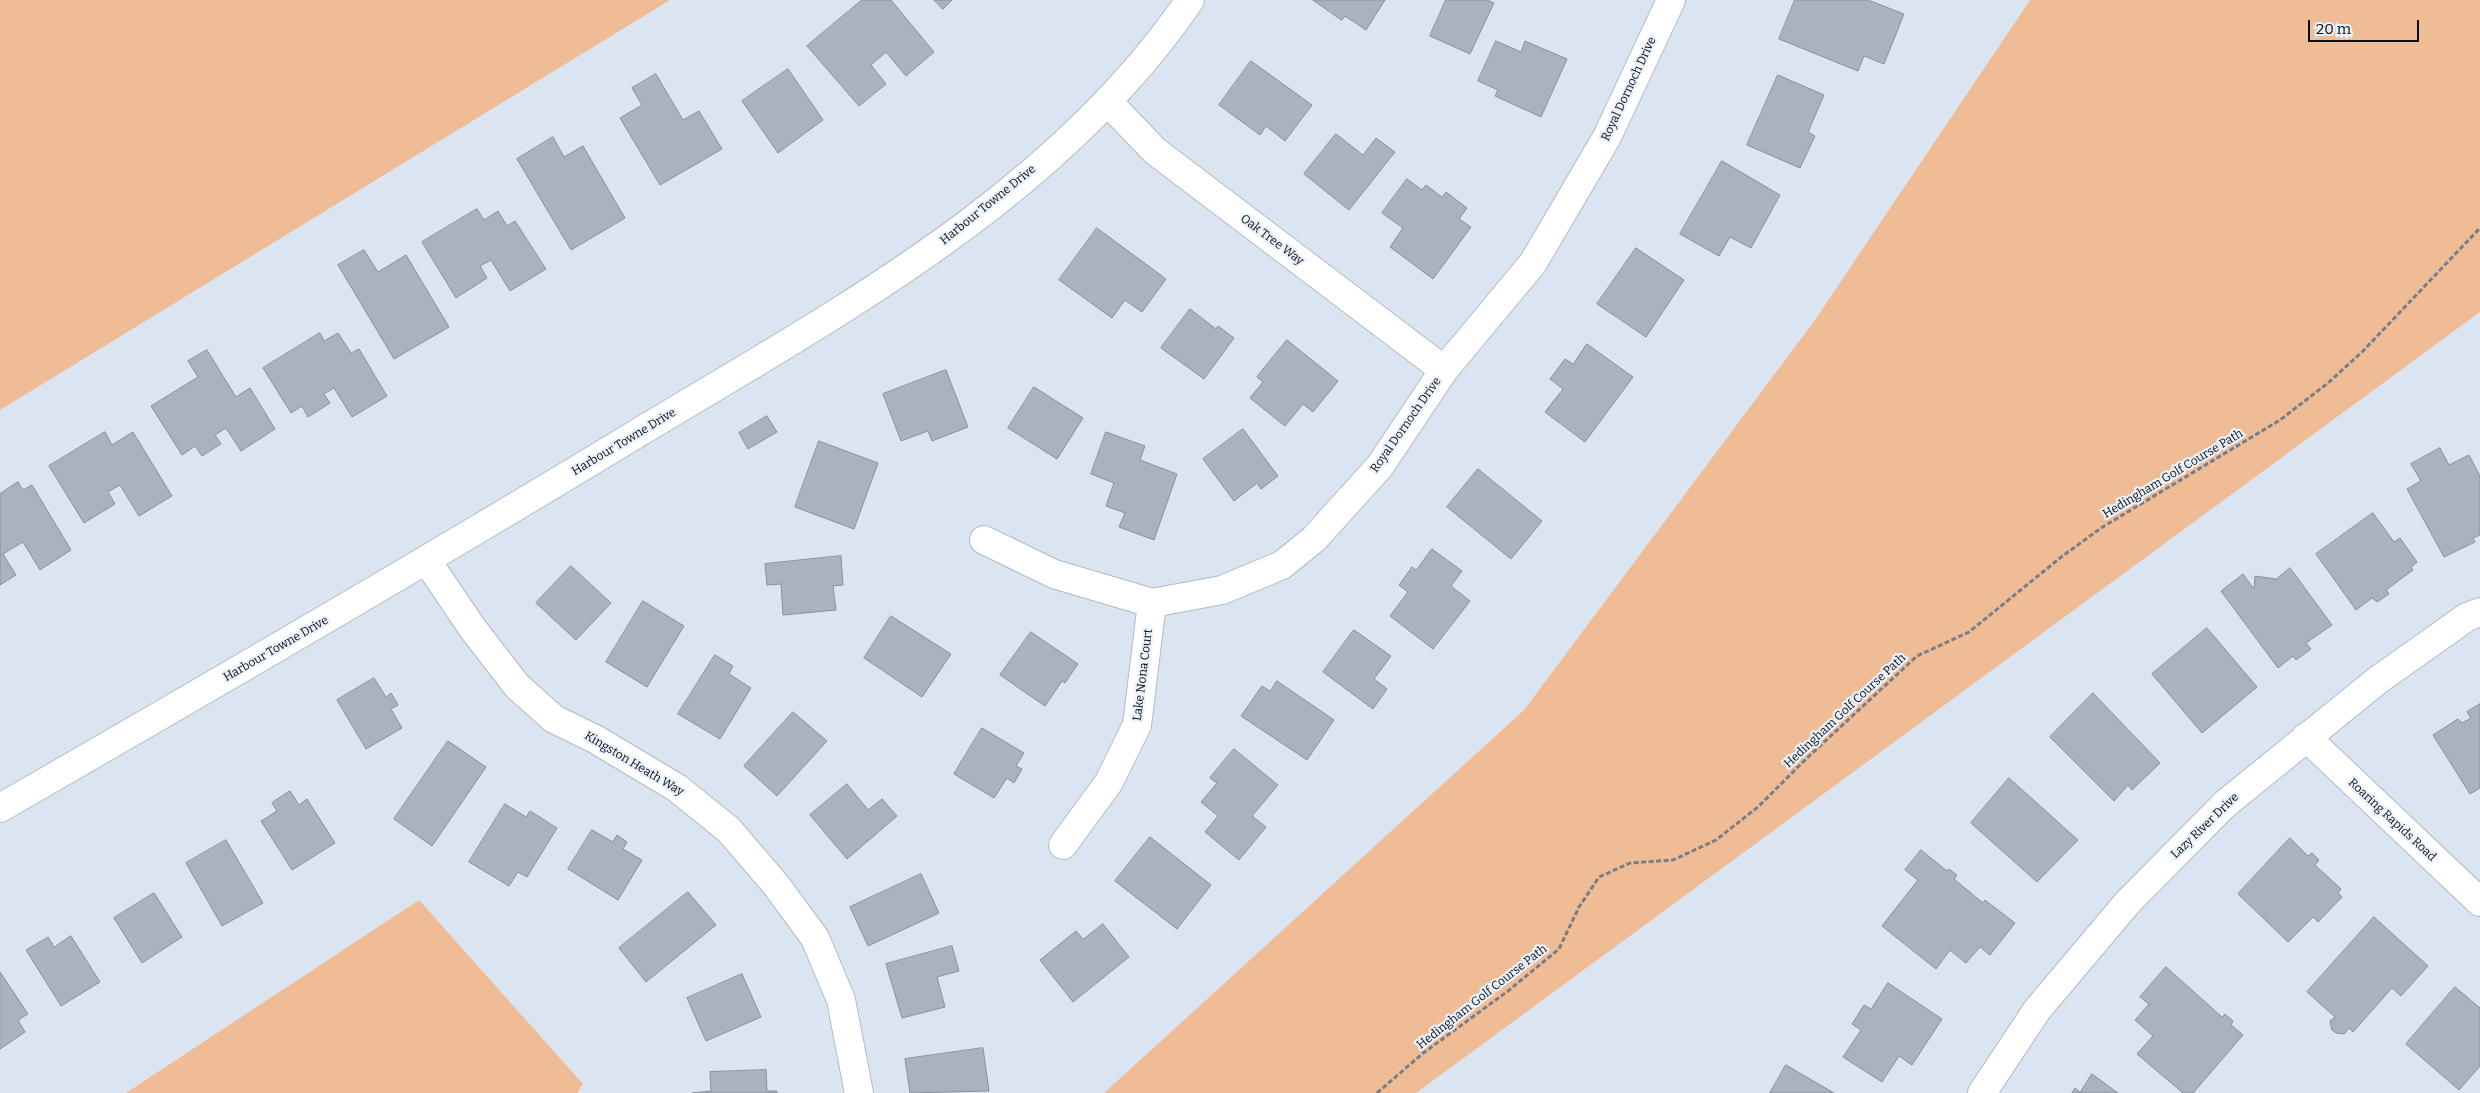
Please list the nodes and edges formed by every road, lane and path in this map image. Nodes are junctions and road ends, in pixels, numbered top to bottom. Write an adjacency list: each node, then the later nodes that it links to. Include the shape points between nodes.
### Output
1 (1190, 0): 3 (street, Harbour Towne Drive)
2 (1666, 2): 5 (street, Royal Dornoch Drive, via 1608,136 1533,264)
3 (1108, 102): 5 (street, Oak Tree Way, via 1155,151); 7 (street, Harbour Towne Drive, via 973,220 884,284)
4 (2480, 228): 15 (path, Hedingham Golf Course Path, via 2363,351 2328,383 2280,420 2101,528 1969,632 1917,656 1758,807 1716,840 1673,860 1630,863 1599,877 1578,907 1559,949 1422,1054)
5 (1444, 370): 8 (street, Royal Dornoch Drive, via 1380,466 1314,539 1282,564 1222,590)
6 (984, 540): 8 (street, Royal Dornoch Drive, via 1054,574)
7 (427, 561): 11 (street, Harbour Towne Drive); 14 (street, Kingston Heath Way, via 517,686 554,719 595,739 677,788 729,830 776,885 815,938 841,1000)
8 (1152, 604): 12 (street, Lake Nona Court, via 1137,725 1109,782)
9 (2480, 612): 10 (street, Lazy River Drive, via 2467,617 2378,680)
10 (2306, 737): 13 (street, Roaring Rapids Road); 16 (street, Lazy River Drive, via 2225,804 2128,902 2037,1010)
11 (0, 808)
12 (1063, 845)
13 (2480, 902)
14 (859, 1093)
15 (1377, 1093)
16 (1982, 1093)

